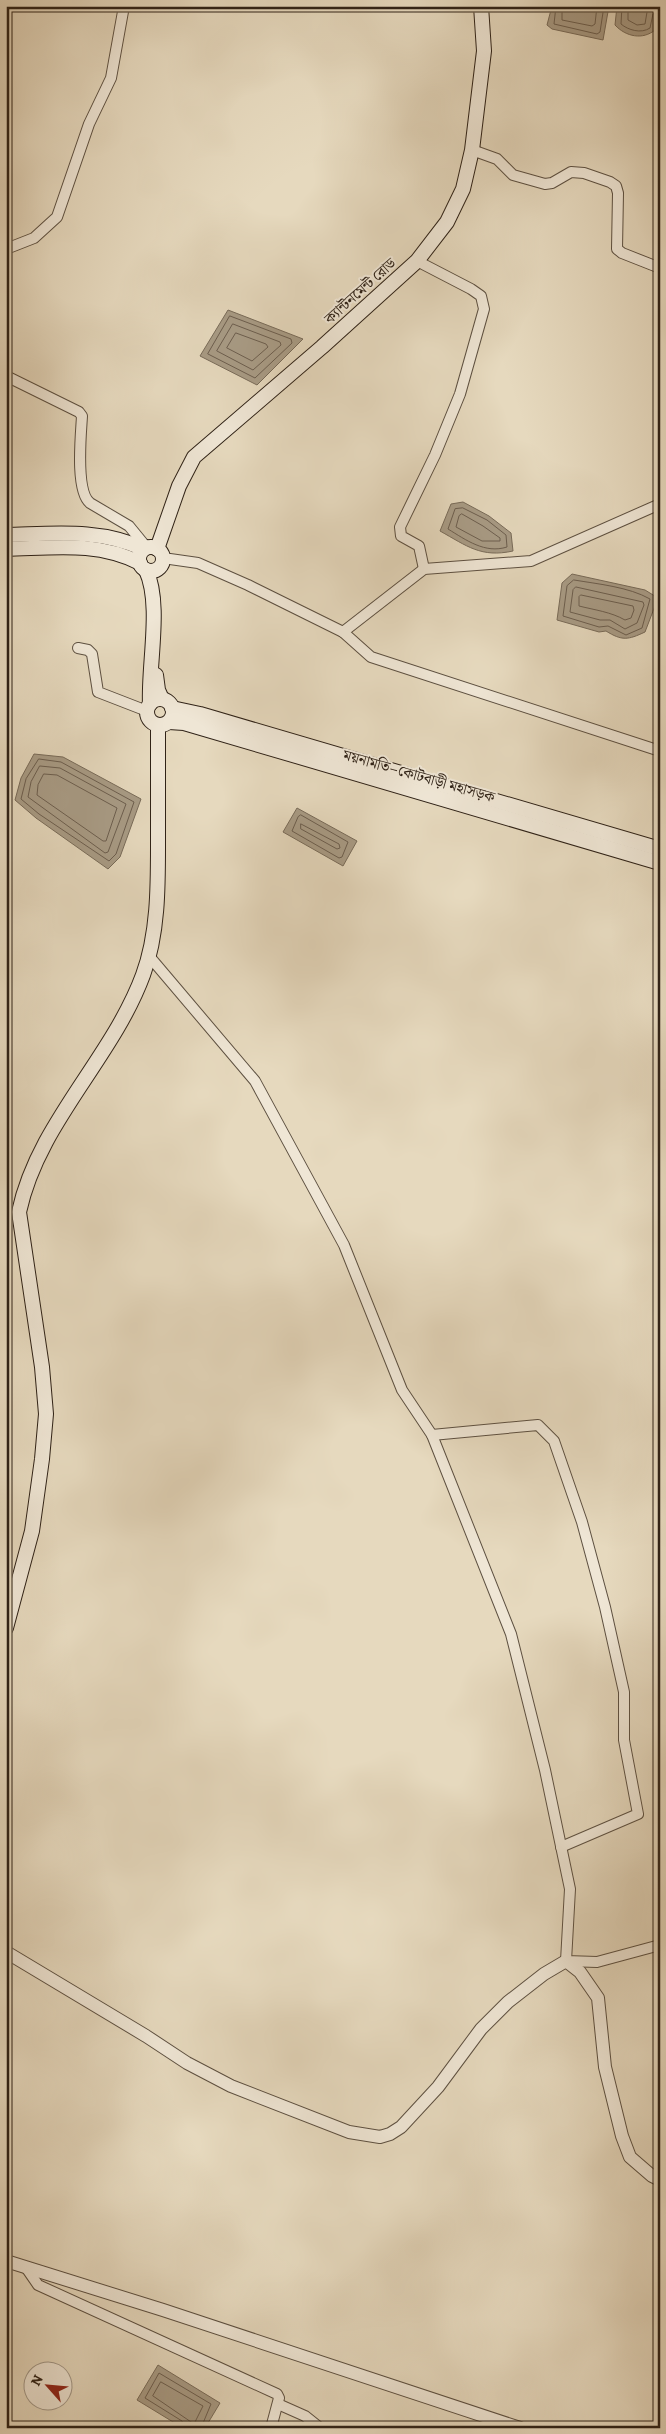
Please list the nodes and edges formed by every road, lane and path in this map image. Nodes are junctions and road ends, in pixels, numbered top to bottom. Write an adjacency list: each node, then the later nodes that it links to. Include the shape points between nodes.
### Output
1 (124, 6): 4 (street, via 111,78 89,124 57,217 34,238)
2 (481, 6): 3 (main road, ক্যান্টনমেন্ট রোড, via 484,51)
3 (472, 150): 5 (main road, ক্যান্টনমেন্ট রোড, via 463,189 447,222); 6 (street, via 497,159 513,175 545,184 571,172 610,182 618,193 617,248)
4 (6, 249)
5 (417, 261): 11 (main road, ক্যান্টনমেন্ট রোড, via 322,348 194,457); 12 (street, via 481,296 484,309 460,394 435,456 400,527 401,536 419,546)
6 (660, 268)
7 (6, 376): 11 (street, via 79,412 82,416 79,460 85,498 129,526)
8 (660, 504): 12 (street, via 531,561)
9 (6, 535): 11 (main road, via 91,534 114,538)
10 (6, 549): 11 (main road, via 88,547)
11 (150, 558): 13 (street, via 198,563); 15 (main road)
12 (424, 570): 13 (street)
13 (343, 632): 16 (street, via 371,657)
14 (78, 648): 15 (street, via 92,654 96,688 101,695)
15 (160, 712): 17 (main road, ময়নামতি–কোটবাড়ী মহাসড়ক, via 184,723 406,790); 20 (main road, via 158,864)
16 (660, 751)
17 (587, 834): 18 (main road, ময়নামতি–কোটবাড়ী মহাসড়ক); 19 (main road, ময়নামতি–কোটবাড়ী মহাসড়ক)
18 (660, 850)
19 (660, 863)
20 (149, 956): 21 (street, via 256,1081 344,1245 402,1390); 22 (main road, via 135,994 114,1034 36,1158 23,1194 20,1212 46,1414 32,1532)
21 (432, 1435): 23 (street, via 511,1634); 23 (street, via 538,1425 554,1441 582,1522 624,1692 624,1740 638,1814)
22 (6, 1628)
23 (561, 1846): 26 (street, via 570,1889)
24 (660, 1945): 26 (street, via 597,1962)
25 (6, 1952): 26 (street, via 187,2063 231,2086 349,2132 380,2137 401,2127 438,2087 481,2029 508,2002)
26 (566, 1961): 27 (street, via 580,1972 598,1998 606,2067 630,2157)
27 (660, 2180)
28 (6, 2261): 29 (street)
29 (27, 2268): 30 (street, via 38,2285 277,2394); 33 (street)
30 (278, 2404): 31 (street); 32 (street, via 305,2416)
31 (271, 2428)
32 (320, 2428)
33 (520, 2428)

